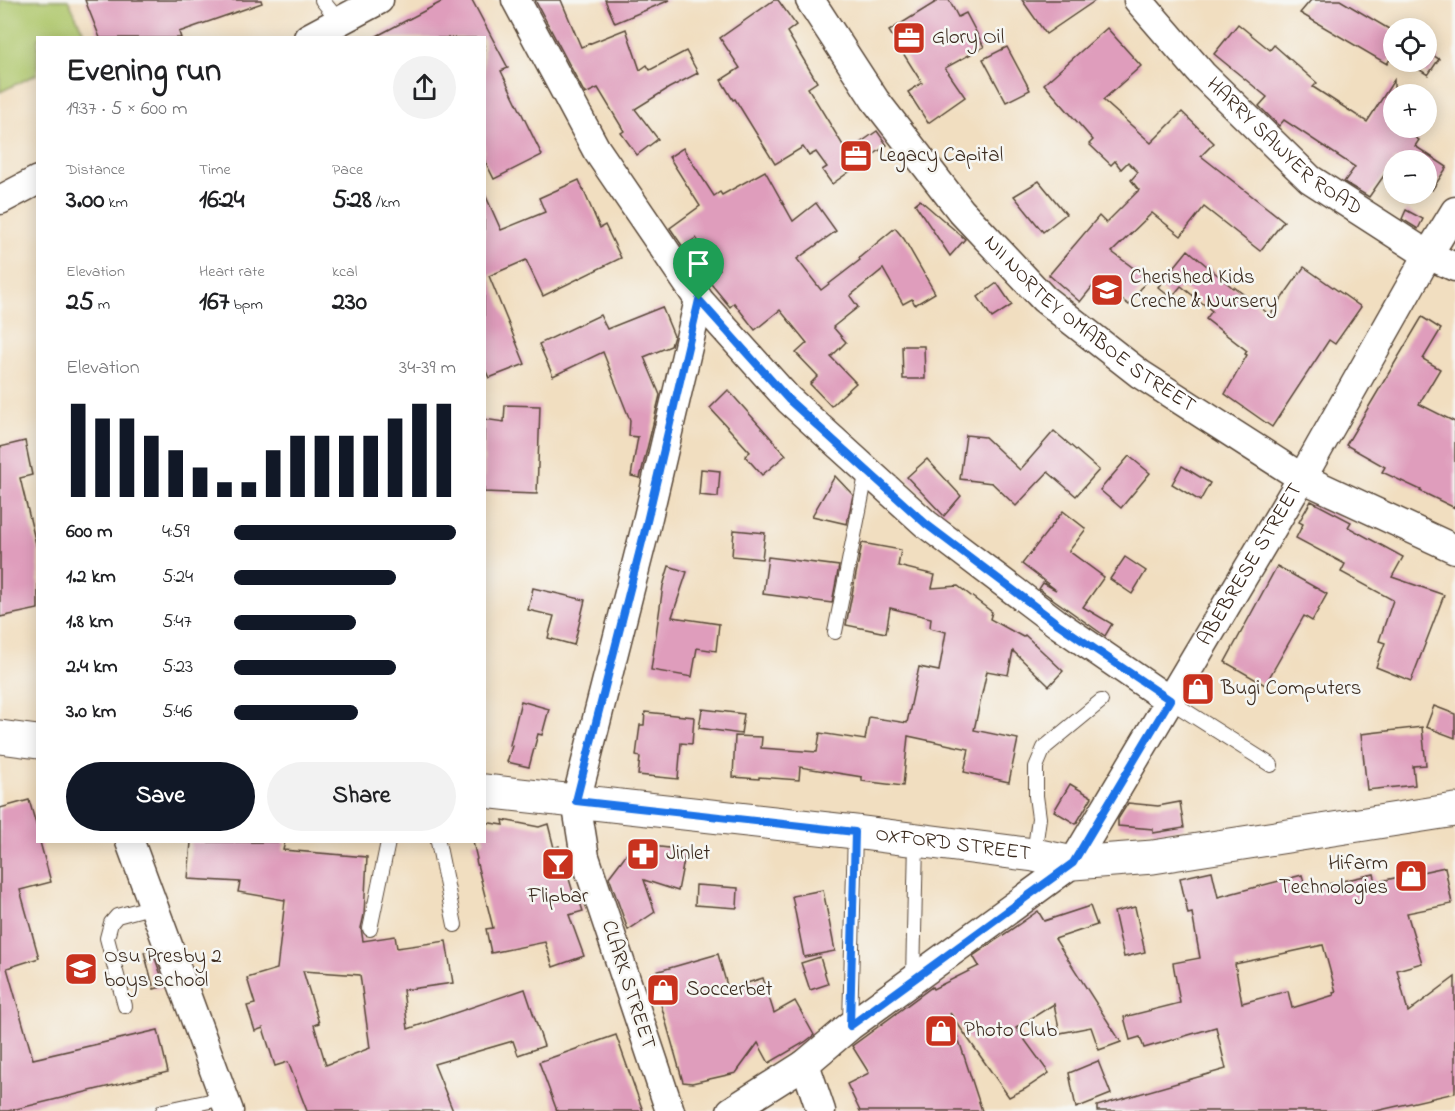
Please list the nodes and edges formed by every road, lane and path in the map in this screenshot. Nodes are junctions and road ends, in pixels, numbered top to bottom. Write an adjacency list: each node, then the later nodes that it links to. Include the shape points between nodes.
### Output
1 (379, 0): 5 (street)
2 (516, 0): 12 (street, via 596,149)
3 (810, 0): 14 (street, NII NORTEY OMABOE STREET, via 875,100 954,202 1044,299 1140,374)
4 (1138, 0): 10 (street, HARRY SAWYER ROAD, via 1202,74 1310,179)
5 (330, 11): 6 (street)
6 (310, 36)
7 (36, 181): 8 (street)
8 (0, 200)
9 (1455, 211): 10 (street, ABEBRESE STREET)
10 (1428, 255): 11 (street, HARRY SAWYER ROAD); 14 (street, ABEBRESE STREET)
11 (1455, 267)
12 (699, 300): 13 (street, via 789,400); 23 (street, CLARK STREET)
13 (867, 470): 16 (lane); 17 (street, via 926,524 1058,624)
14 (1302, 478): 15 (street, NII NORTEY OMABOE STREET); 17 (street, ABEBRESE STREET)
15 (1455, 549)
16 (835, 632)
17 (1170, 700): 21 (lane); 31 (street, ABEBRESE STREET)
18 (1101, 701): 30 (lane, via 1044,748 1036,767 1039,818)
19 (0, 737): 20 (main road)
20 (36, 742)
21 (1271, 765)
22 (486, 791): 23 (main road, OXFORD STREET)
23 (576, 801): 25 (main road, OXFORD STREET); 41 (street, CLARK STREET, via 585,857)
24 (1450, 818): 31 (main road, OXFORD STREET, via 1153,857)
25 (855, 832): 26 (main road, OXFORD STREET); 37 (lane)
26 (916, 841): 30 (main road, OXFORD STREET); 35 (lane)
27 (130, 843): 32 (street)
28 (388, 843): 34 (lane)
29 (438, 843): 33 (lane)
30 (1035, 855): 31 (main road, OXFORD STREET)
31 (1073, 863): 35 (street, ABEBRESE STREET)
32 (154, 906): 36 (lane, via 117,916 111,923 107,938); 39 (street)
33 (455, 925)
34 (370, 929)
35 (913, 980): 37 (street, ABEBRESE STREET)
36 (125, 1006)
37 (850, 1026): 38 (street, ABEBRESE STREET)
38 (805, 1064): 42 (street, ABEBRESE STREET); 43 (street)
39 (227, 1105): 40 (lane)
40 (163, 1111)
41 (670, 1111)
42 (731, 1111)
43 (821, 1111)

